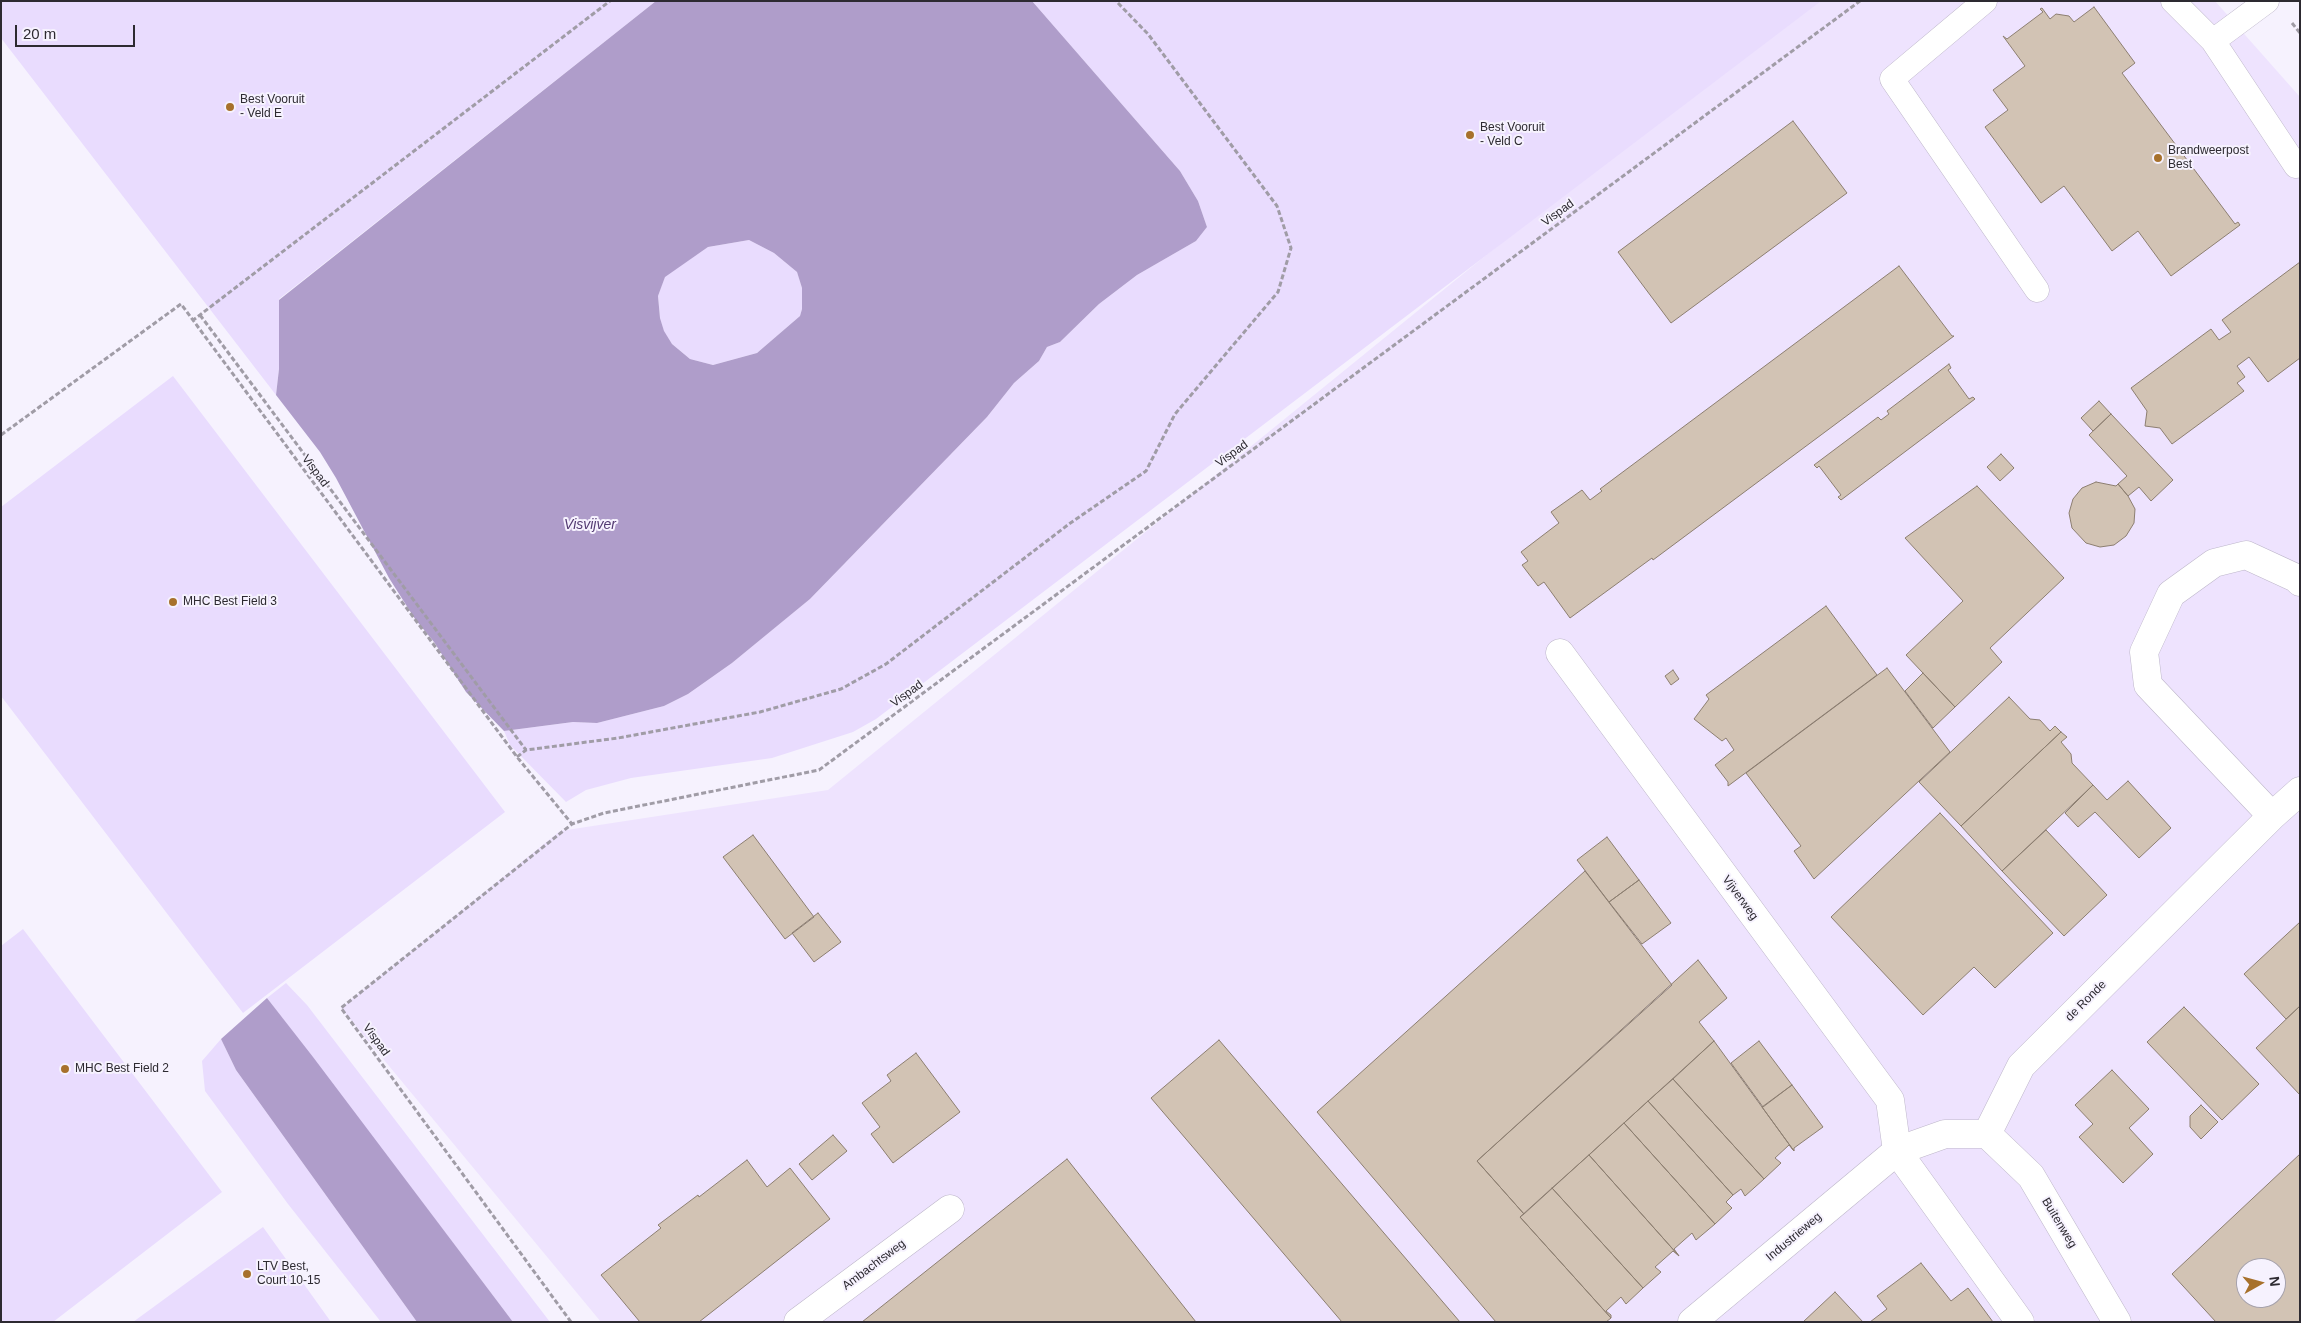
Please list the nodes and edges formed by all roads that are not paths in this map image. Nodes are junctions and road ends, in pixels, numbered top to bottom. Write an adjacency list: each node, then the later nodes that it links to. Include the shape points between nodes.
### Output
1 (1985, 1): 6 (lane, via 1892,79)
2 (2173, 1): 4 (lane)
3 (2268, 1): 4 (lane)
4 (2213, 41): 5 (lane)
5 (2296, 166)
6 (2037, 290)
7 (2300, 582): 10 (street, via 2246,555 2214,563 2171,594 2144,652 2148,685)
8 (1560, 653): 12 (street, Vijverweg, via 1890,1100)
9 (2300, 791): 10 (street, de Ronde)
10 (2272, 816): 11 (street, de Ronde, via 2021,1066)
11 (1987, 1134): 12 (street, via 1946,1134); 17 (street, Buitenweg, via 2031,1176)
12 (1896, 1151): 15 (street, Industrieweg); 16 (street)
13 (950, 1209): 14 (street, Ambachtsweg)
14 (798, 1322)
15 (1692, 1322)
16 (2020, 1322)
17 (2117, 1322)

